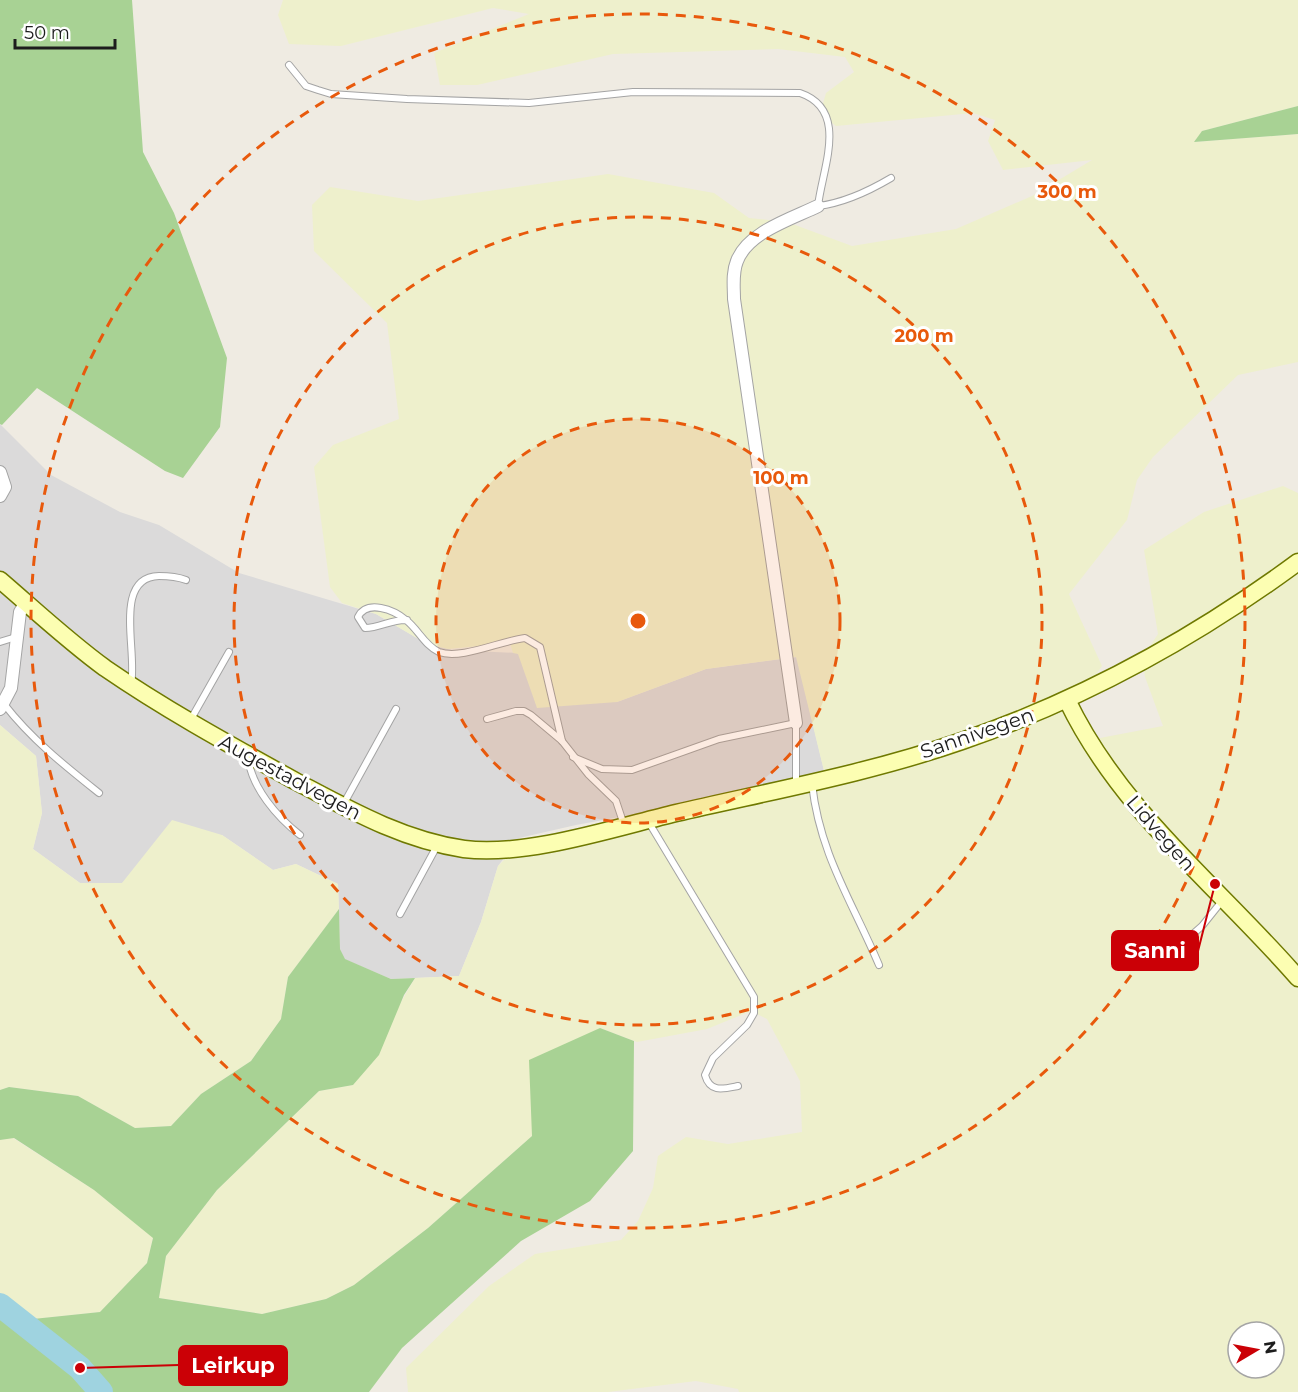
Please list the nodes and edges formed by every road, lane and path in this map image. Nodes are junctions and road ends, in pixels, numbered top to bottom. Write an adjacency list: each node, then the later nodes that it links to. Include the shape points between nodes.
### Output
1 (289, 65): 3 (lane, via 306,86 331,94 407,99 529,103 633,92 800,93 818,102 830,128)
2 (891, 178): 3 (lane, via 832,205)
3 (818, 206): 20 (street, via 758,236 741,253 734,273)
4 (0, 472): 5 (street, via 5,487)
5 (0, 496)
6 (1298, 562): 15 (main road, Sannivegen, via 1196,633)
7 (0, 580): 9 (main road, Augestadvegen)
8 (186, 580): 14 (lane, via 152,576 138,585 133,594 130,611 134,664)
9 (26, 602): 11 (street); 14 (main road, Augestadvegen, via 71,642)
10 (407, 620): 10 (lane, via 378,608 364,610 358,617 365,628); 21 (lane, via 440,652 460,653 525,638 540,647)
11 (16, 637): 12 (lane); 16 (street, via 12,688)
12 (0, 642)
13 (229, 652): 19 (lane)
14 (130, 685): 19 (main road, Augestadvegen)
15 (1067, 700): 24 (main road, Sannivegen, via 958,742); 31 (main road, Lidvegen, via 1116,779 1186,864)
16 (2, 707): 25 (lane)
17 (396, 709): 26 (lane)
18 (487, 719): 21 (lane, via 524,711)
19 (189, 722): 22 (main road, Augestadvegen)
20 (796, 723): 23 (lane, via 719,739 632,770 602,769); 24 (lane)
21 (562, 741): 23 (lane)
22 (248, 755): 26 (main road, Augestadvegen); 29 (lane, via 256,784)
23 (573, 757): 28 (lane, via 616,801)
24 (804, 783): 27 (main road, Sannivegen); 34 (lane, via 822,842)
25 (99, 793)
26 (342, 806): 30 (main road, Augestadvegen)
27 (648, 820): 28 (main road, Sannivegen); 36 (lane, via 751,989 755,1005 747,1025 713,1058 705,1075 716,1089)
28 (624, 826): 30 (main road, Augestadvegen, via 512,849 465,849)
29 (300, 835)
30 (439, 844): 32 (lane)
31 (1223, 900): 33 (lane, via 1202,926); 35 (main road, Lidvegen)
32 (400, 914)
33 (1160, 963)
34 (879, 965)
35 (1298, 978)
36 (738, 1086)

